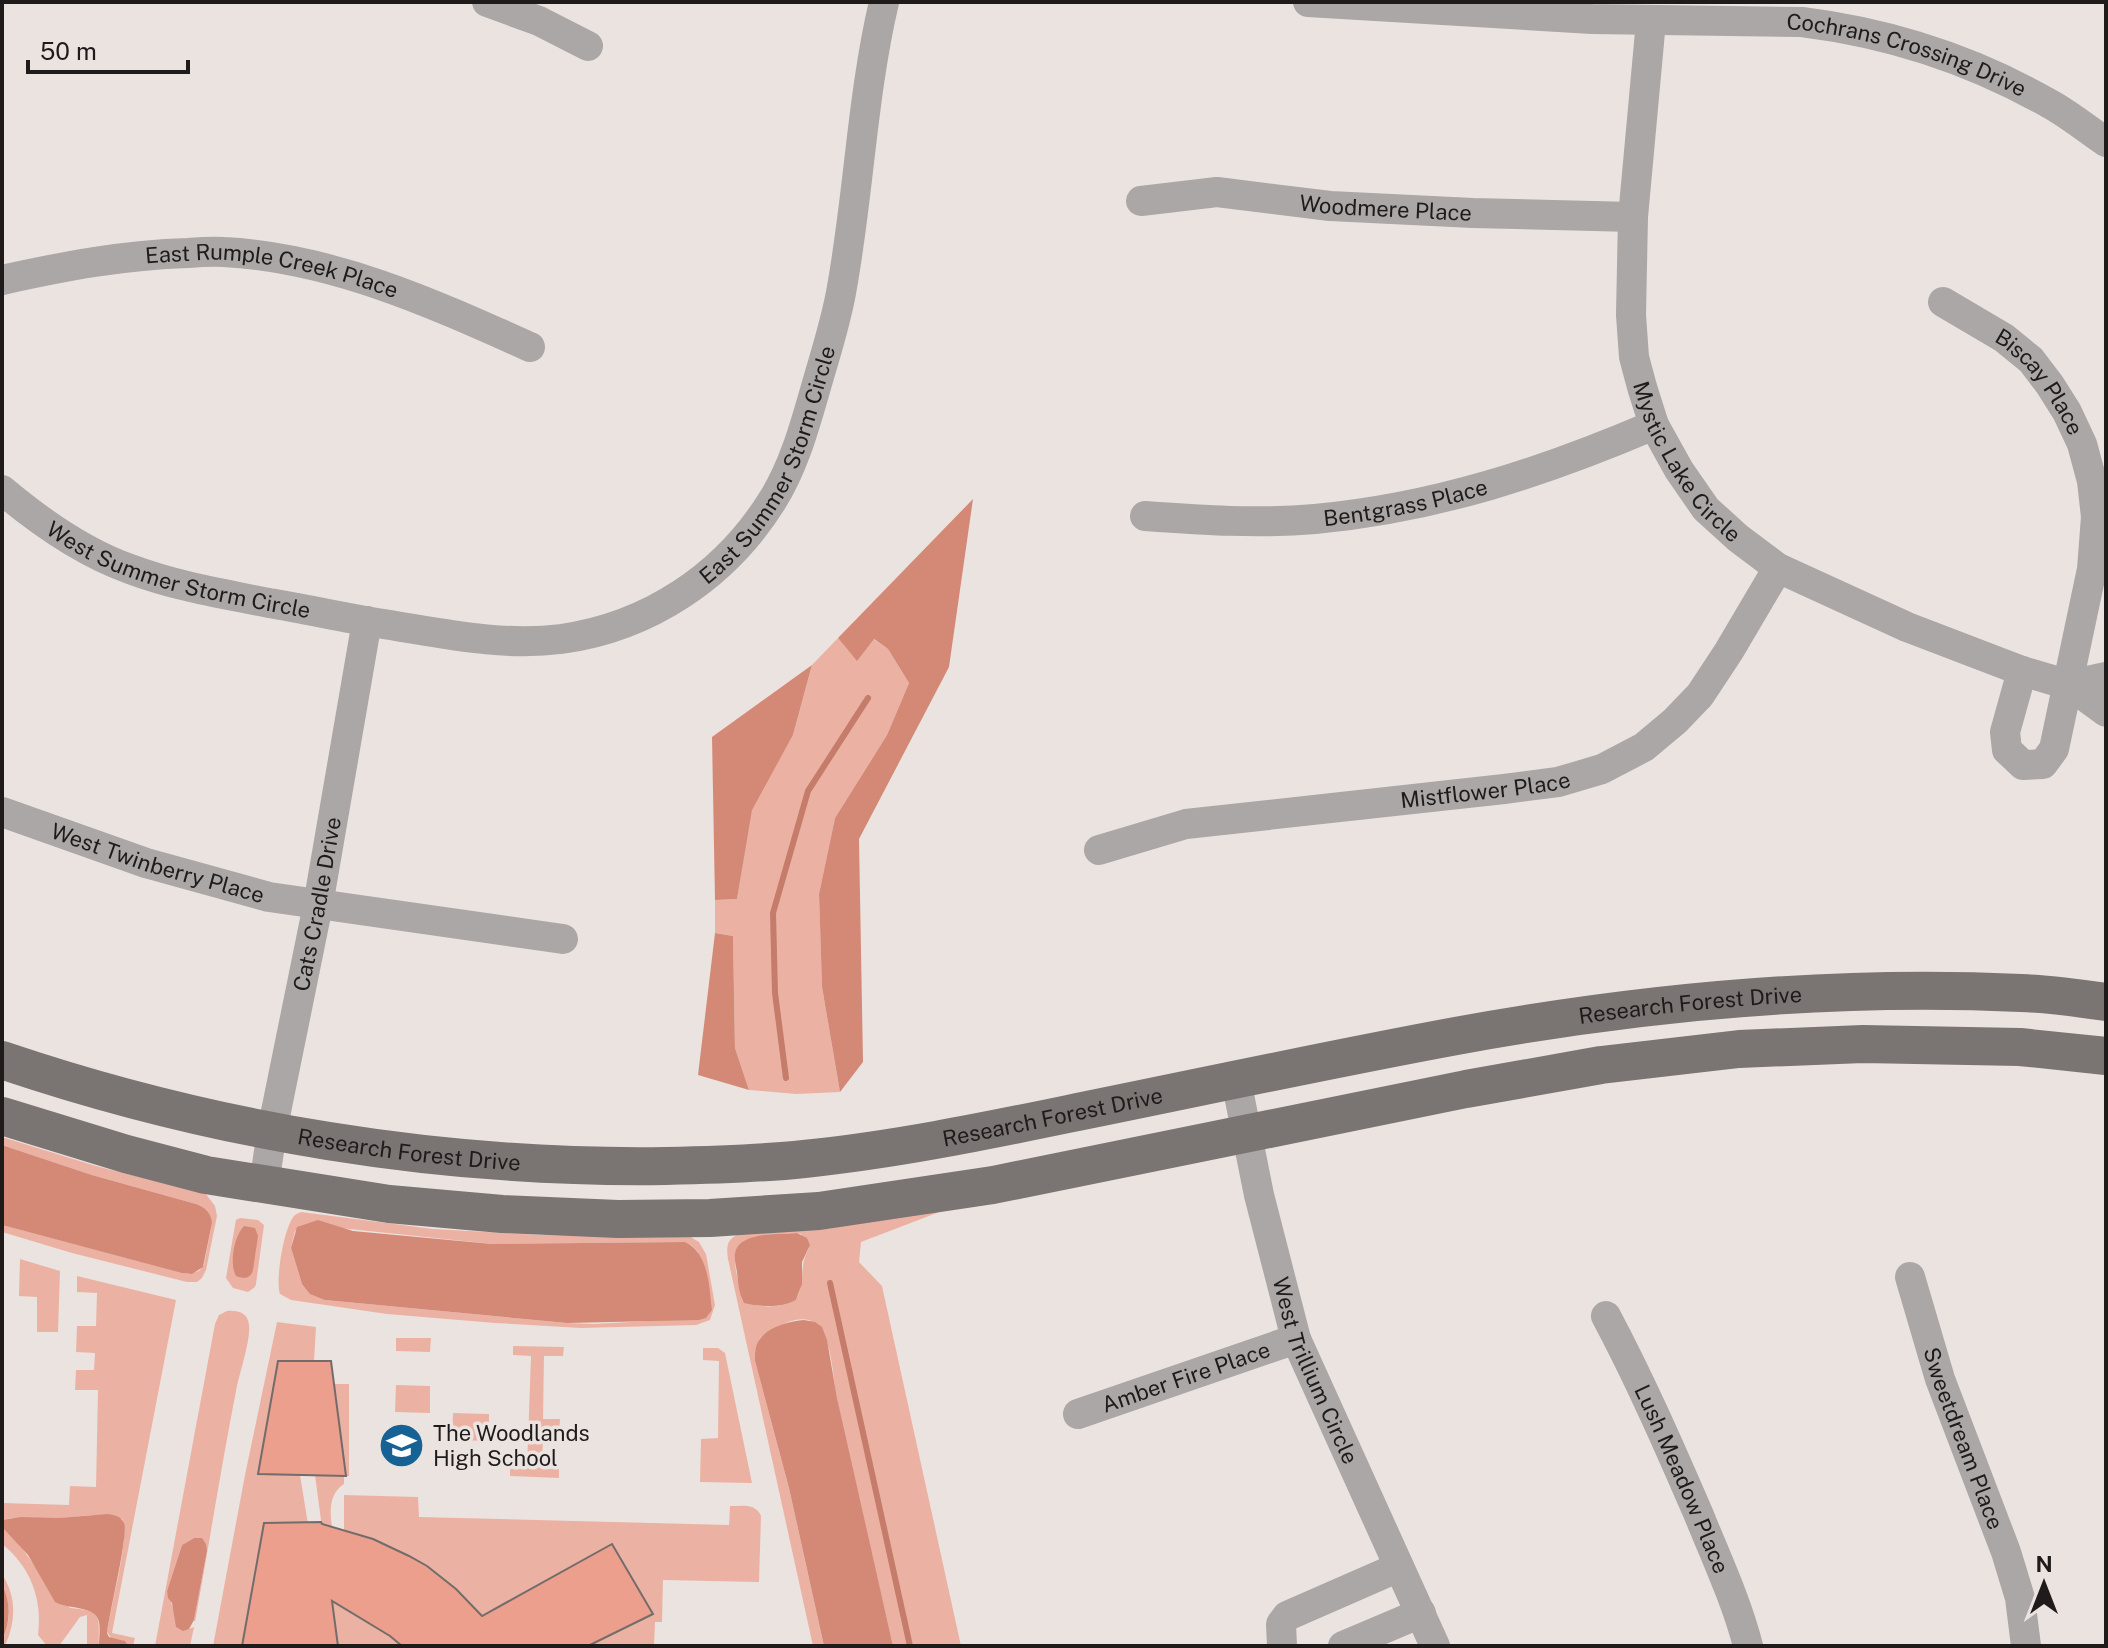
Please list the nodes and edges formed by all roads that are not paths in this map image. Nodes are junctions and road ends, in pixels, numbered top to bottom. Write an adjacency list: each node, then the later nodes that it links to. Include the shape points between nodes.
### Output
1 (487, 2): 6 (street)
2 (884, 2): 17 (street, East Summer Storm Circle, via 831,336 794,457 749,534 683,594 625,624 591,633 517,641)
3 (1322, 3): 5 (street, Cochrans Crossing Drive)
4 (1803, 12): 5 (street, Cochrans Crossing Drive); 7 (street, Cochrans Crossing Drive, via 1969,64 2053,106)
5 (1651, 21): 9 (street, Mystic Lake Circle)
6 (588, 46)
7 (2106, 142)
8 (1141, 201): 9 (street, Woodmere Place, via 1217,192 1330,206)
9 (1633, 217): 13 (street, Mystic Lake Circle, via 1634,357)
10 (2, 280): 12 (street, East Rumple Creek Place, via 82,262 161,254 223,252 275,258 348,273)
11 (1943, 302): 20 (street, Biscay Place, via 2031,360 2062,403 2082,444 2096,517 2092,569)
12 (530, 347)
13 (1654, 425): 15 (street, Bentgrass Place, via 1497,484 1406,506 1315,519 1224,522); 16 (street, Mystic Lake Circle, via 1706,509)
14 (2, 490): 17 (street, West Summer Storm Circle, via 58,532 128,569 177,584)
15 (1145, 516)
16 (1778, 568): 18 (street, Mystic Lake Circle, via 1907,627); 23 (street, Mistflower Place, via 1700,695 1644,747 1602,769 1558,782 1186,824)
17 (367, 621): 24 (street, Cats Cradle Drive)
18 (2022, 671): 20 (street, Mystic Lake Circle); 20 (street, Biscay Place, via 2005,732 2007,750 2023,765 2043,764 2054,749)
19 (2106, 677): 20 (street, Mystic Lake Circle)
20 (2069, 685): 21 (street, Mystic Lake Circle)
21 (2106, 712)
22 (2, 812): 24 (street, West Twinberry Place, via 146,863)
23 (1099, 850)
24 (318, 905): 25 (street, West Twinberry Place); 31 (street, Cats Cradle Drive)
25 (563, 939)
26 (2106, 1002): 29 (main road, Research Forest Drive, via 2024,993 1864,991 1736,998 1585,1014)
27 (2106, 1056): 32 (main road, via 2005,1047 1863,1044 1739,1049 1601,1065)
28 (2, 1060): 31 (main road, Research Forest Drive, via 140,1102)
29 (1236, 1080): 31 (main road, Research Forest Drive, via 982,1132 755,1164 510,1163); 32 (street, West Trillium Circle)
30 (2, 1116): 33 (main road, via 133,1156)
31 (272, 1131): 33 (street, Cats Cradle Drive)
32 (1247, 1133): 33 (main road, via 993,1185 819,1211 739,1217 502,1214); 36 (street, West Trillium Circle)
33 (264, 1185)
34 (1910, 1277): 44 (street, Sweetdream Place, via 1940,1379 2006,1552 2020,1598)
35 (1606, 1316): 43 (street, Lush Meadow Place, via 1681,1472)
36 (1296, 1339): 37 (street, Amber Fire Place); 38 (street, West Trillium Circle)
37 (1078, 1414)
38 (1399, 1567): 39 (street, West Trillium Circle); 40 (street, via 1287,1616 1281,1624)
39 (1421, 1613): 41 (street); 42 (street, West Trillium Circle)
40 (1282, 1646)
41 (1343, 1646)
42 (1435, 1646)
43 (1748, 1646)
44 (2026, 1646)

